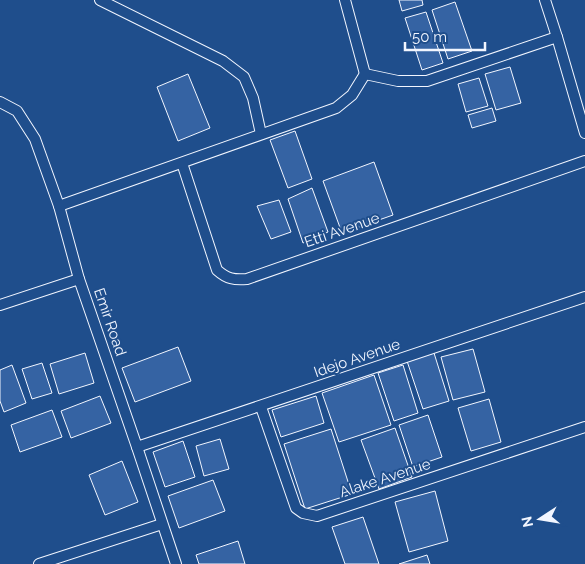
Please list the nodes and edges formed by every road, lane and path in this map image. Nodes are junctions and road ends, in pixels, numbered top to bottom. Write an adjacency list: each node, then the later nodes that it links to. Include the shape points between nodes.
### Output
1 (100, 0): 8 (street, via 223,61 244,76)
2 (345, 0): 5 (street)
3 (545, 0): 4 (street)
4 (557, 37): 5 (street, via 427,81 398,81); 7 (street)
5 (365, 74): 8 (street, via 352,95 336,108)
6 (0, 102): 11 (street, Emir Road, via 17,111 35,139)
7 (585, 133)
8 (261, 134): 10 (street)
9 (585, 161): 10 (street, Etti Avenue, via 247,279 232,280 217,270)
10 (182, 163): 11 (street)
11 (59, 206): 12 (street, Emir Road)
12 (79, 279): 14 (street); 17 (street, Emir Road)
13 (585, 297): 15 (street, Idejo Avenue)
14 (0, 305)
15 (260, 407): 16 (street, Alake Avenue, via 296,508 317,516); 17 (street, Idejo Avenue)
16 (585, 427)
17 (138, 447): 18 (street, Emir Road)
18 (162, 524): 19 (street); 20 (street, Emir Road)
19 (39, 564)
20 (176, 564)

